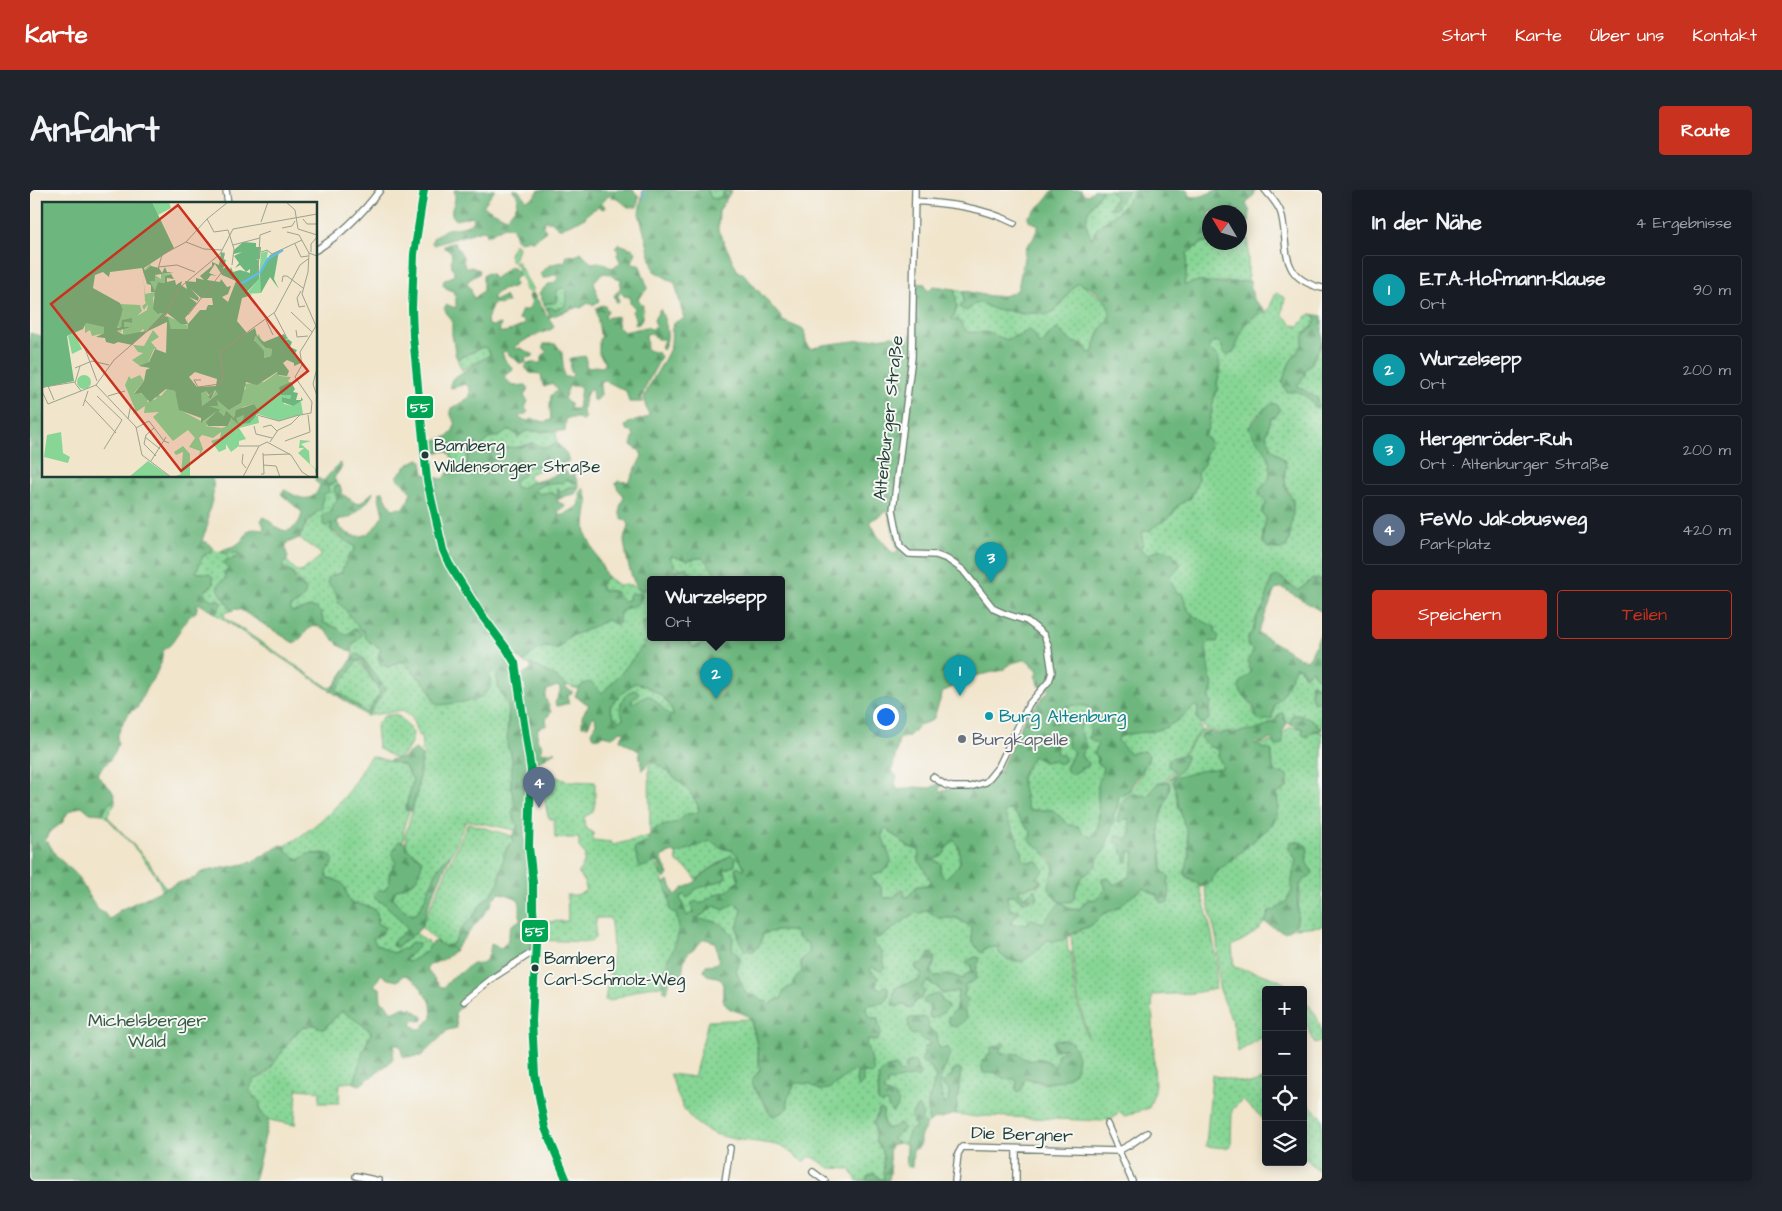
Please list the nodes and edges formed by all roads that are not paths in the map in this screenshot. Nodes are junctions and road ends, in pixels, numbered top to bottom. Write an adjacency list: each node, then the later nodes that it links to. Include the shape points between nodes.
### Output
1 (380, 190): 7 (street, via 353,222)
2 (424, 190): 10 (street, via 414,254 412,308 427,480 449,564 515,663 531,770 529,847)
3 (915, 190): 5 (street, Altenburger Straße)
4 (1265, 190): 8 (street, via 1281,213 1285,250 1291,268 1309,283)
5 (915, 201): 6 (street, via 966,206); 9 (street, Altenburger Straße, via 912,357 893,510 900,546 909,554 936,555 947,559 970,578 994,609 1027,620 1045,638 1052,667 1050,678 1029,704 992,778 979,785 960,787 945,785)
6 (1014, 222)
7 (318, 248)
8 (1322, 288)
9 (933, 778)
10 (536, 950): 11 (street); 20 (street, via 532,1021 537,1086 545,1128)
11 (464, 1001)
12 (1107, 1124): 16 (street)
13 (1147, 1132): 16 (street)
14 (730, 1148): 21 (street)
15 (1016, 1149): 16 (street, Die Bergner); 23 (street, Die Bergner, via 962,1147 958,1154); 24 (street)
16 (1118, 1151): 25 (street)
17 (813, 1172): 22 (street)
18 (356, 1176): 19 (street)
19 (379, 1181)
20 (568, 1181)
21 (725, 1181)
22 (824, 1181)
23 (955, 1181)
24 (1016, 1181)
25 (1132, 1181)

